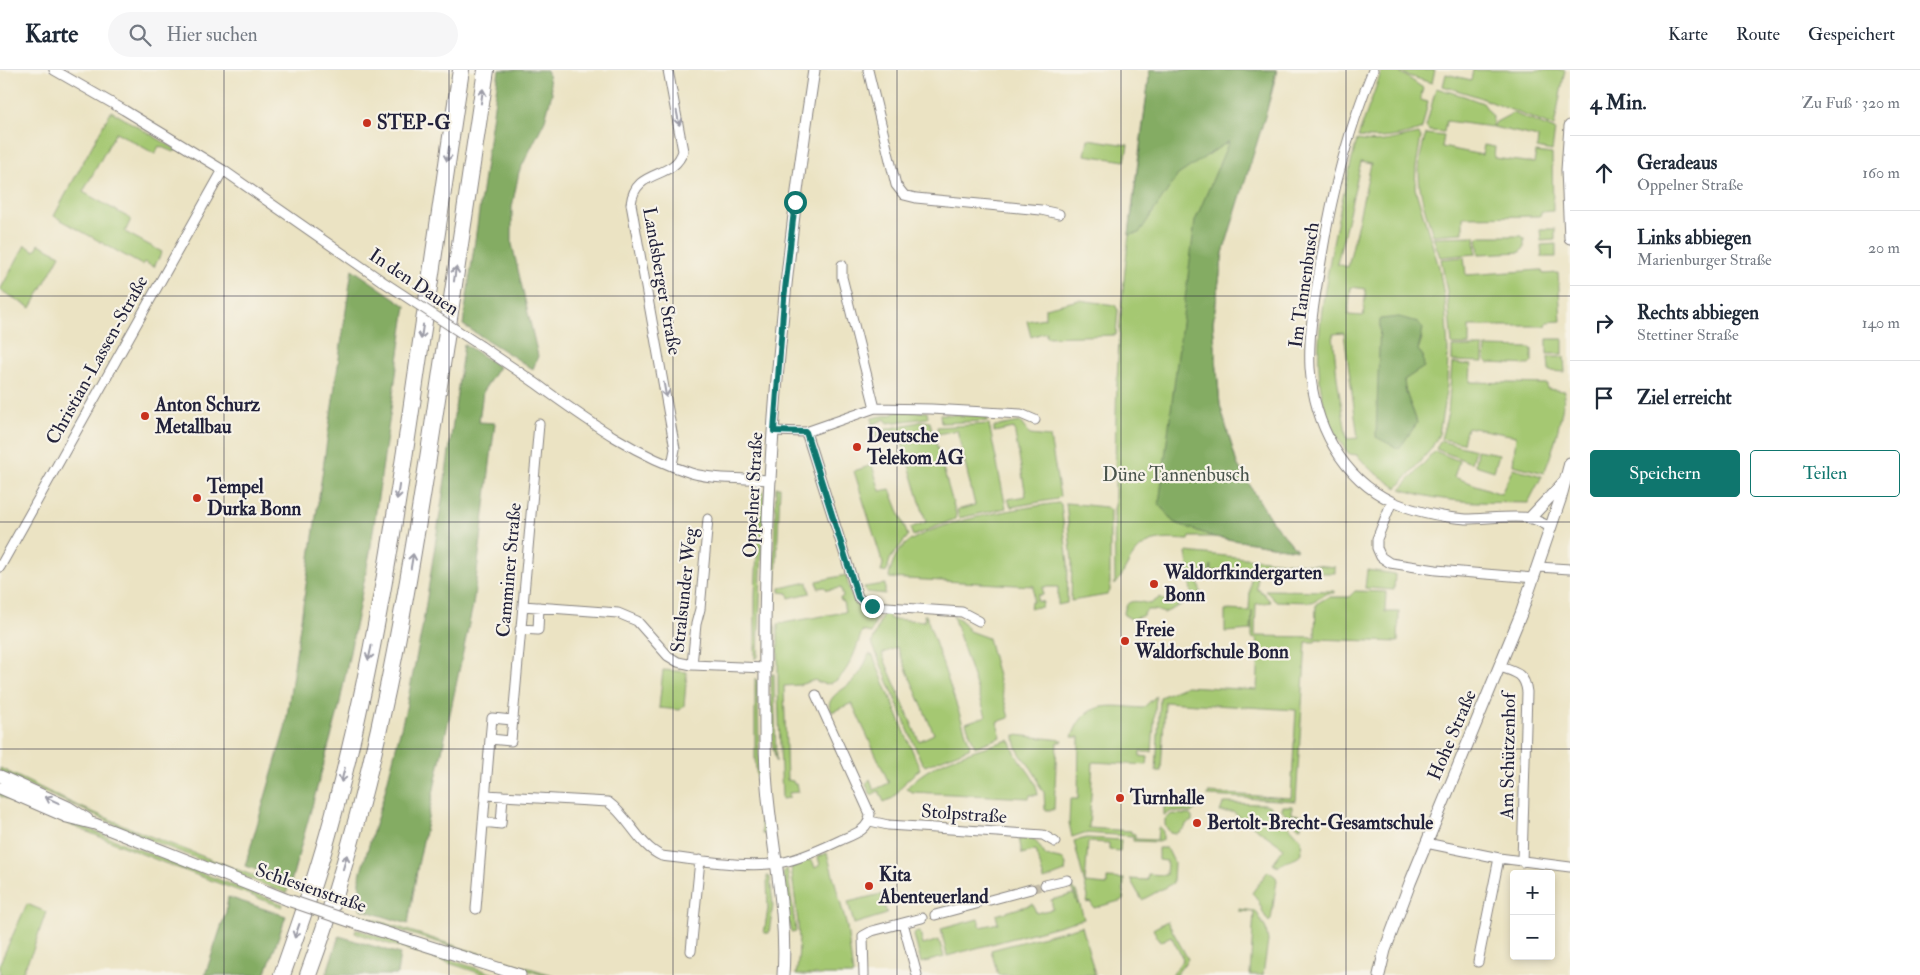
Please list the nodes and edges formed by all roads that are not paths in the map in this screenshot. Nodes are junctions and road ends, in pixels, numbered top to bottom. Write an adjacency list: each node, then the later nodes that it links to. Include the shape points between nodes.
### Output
1 (54, 70): 9 (street, In den Dauen)
2 (461, 70): 66 (highway, one-way to 66, via 379,609 355,728 328,837)
3 (486, 70): 67 (highway, one-way to 3, via 349,847 377,739 400,628)
4 (668, 70): 19 (street, Landsberger Straße, one-way to 19, via 683,151 673,166 639,183 634,189 631,204 676,449)
5 (814, 70): 16 (street, Oppelner Straße, via 784,299)
6 (868, 70): 10 (street, via 896,185 904,195)
7 (1370, 73): 22 (street, Im Tannenbusch, via 1333,199 1315,297 1310,367 1320,418 1334,449 1363,483)
8 (1570, 126): 11 (street, via 1566,170)
9 (223, 170): 19 (street, In den Dauen, bridge, via 618,439); 26 (street, Christian-Lassen-Straße)
10 (1059, 214)
11 (1570, 238)
12 (842, 265): 13 (street, via 842,277)
13 (875, 408): 14 (street, via 1021,414); 17 (street)
14 (1035, 420)
15 (539, 424): 29 (street, Camminer Straße)
16 (774, 431): 17 (street); 20 (street, Oppelner Straße)
17 (806, 432): 31 (street, via 858,597 872,606 962,612)
18 (1570, 463): 21 (street, Hohe Straße)
19 (672, 465): 20 (street, In den Dauen, via 702,476)
20 (770, 480): 35 (street, Oppelner Straße)
21 (1566, 481): 23 (street); 25 (street, Hohe Straße)
22 (1392, 501): 23 (street, Im Tannenbusch, via 1448,517); 28 (street, via 1377,548 1390,563 1436,570)
23 (1530, 518): 25 (street, Im Tannenbusch)
24 (708, 519): 33 (street, Stralsunder Weg)
25 (1551, 527): 28 (street, Hohe Straße)
26 (0, 567)
27 (1570, 569): 28 (street)
28 (1536, 572): 34 (street, Hohe Straße)
29 (523, 606): 30 (street); 32 (street, Camminer Straße)
30 (539, 607): 32 (street, via 538,630); 33 (street, via 628,616 637,621 668,656)
31 (979, 621)
32 (520, 629): 37 (street, Camminer Straße)
33 (692, 665): 35 (street)
34 (1500, 667): 47 (street, Hohe Straße); 50 (street, Am Schützenhof, via 1523,677 1526,683)
35 (765, 668): 51 (street, Oppelner Straße, via 768,804)
36 (816, 695): 43 (street, via 870,814)
37 (512, 720): 38 (street, via 492,718); 38 (street, Camminer Straße, via 511,741)
38 (490, 739): 41 (street)
39 (0, 776): 45 (street, Schlesienstraße, one-way to 39)
40 (0, 788): 45 (street, Schlesienstraße, via 67,817)
41 (486, 795): 42 (street); 44 (street)
42 (503, 796): 44 (street, via 501,824); 49 (street, via 608,802 618,809 655,853)
43 (870, 821): 46 (street, Stolpstraße, via 888,825 1043,835); 51 (street, via 864,829 814,852)
44 (483, 822): 58 (street)
45 (95, 824): 68 (street, Schlesienstraße, bridge, via 288,900)
46 (1055, 842)
47 (1426, 843): 48 (street); 60 (street, Hohe Straße)
48 (1499, 858): 50 (street); 65 (street)
49 (700, 860): 51 (street); 64 (street)
50 (1522, 862): 52 (street)
51 (776, 863): 62 (street, Oppelner Straße)
52 (1570, 866)
53 (1067, 880): 54 (street)
54 (1045, 886)
55 (1031, 889): 56 (street)
56 (990, 900)
57 (976, 904): 59 (street)
58 (476, 910)
59 (936, 915)
60 (1397, 917): 73 (street, Hohe Straße); 74 (street, Hohe Straße)
61 (922, 918): 63 (street)
62 (782, 923): 69 (street, Oppelner Straße); 70 (street, Oppelner Straße)
63 (903, 923): 71 (street, via 863,936); 72 (street)
64 (691, 951)
65 (1478, 962)
66 (282, 975)
67 (308, 975)
68 (520, 975)
69 (775, 975)
70 (783, 975)
71 (864, 975)
72 (917, 975)
73 (1379, 975)
74 (1386, 975)

